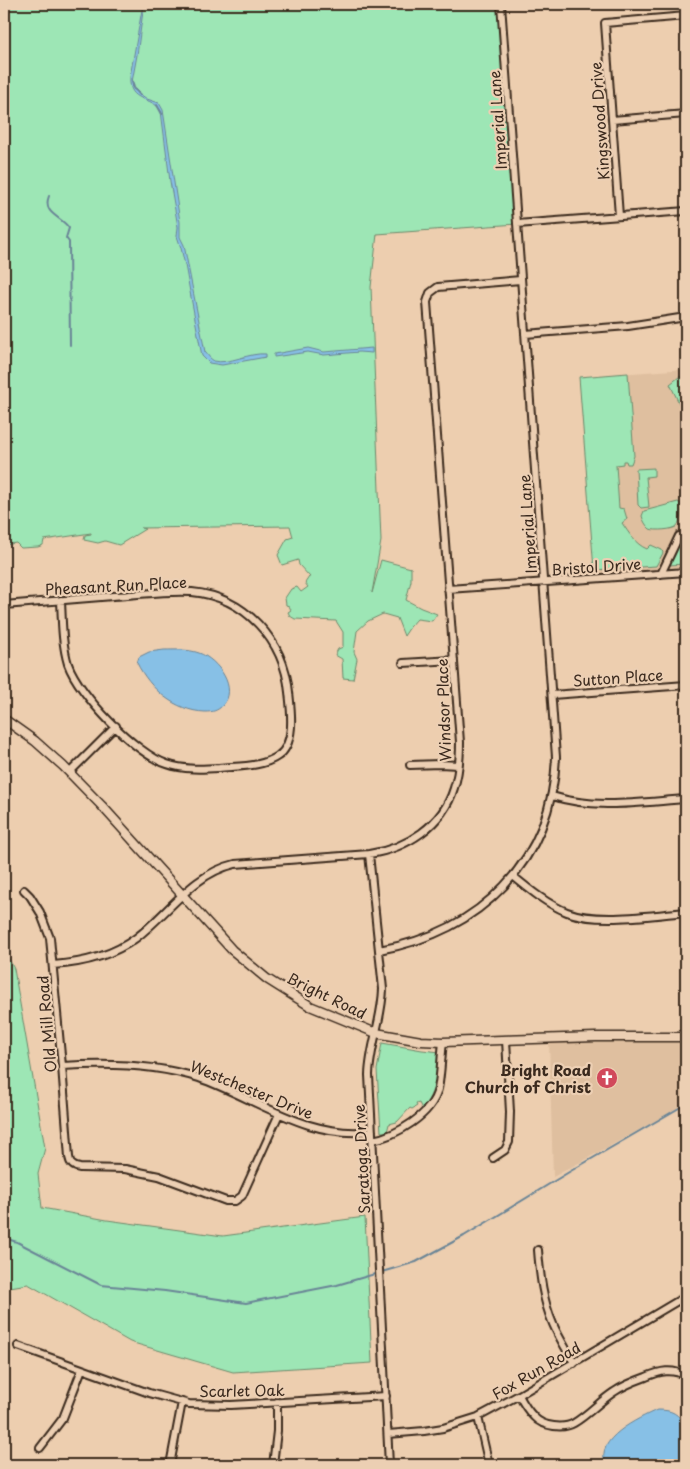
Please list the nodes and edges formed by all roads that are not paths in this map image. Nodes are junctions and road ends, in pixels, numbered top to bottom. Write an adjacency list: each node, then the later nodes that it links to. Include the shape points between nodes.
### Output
1 (501, 4): 7 (street, Imperial Lane)
2 (686, 16): 4 (street, Kingswood Drive, via 605,23)
3 (686, 114): 4 (street)
4 (612, 120): 6 (street, Kingswood Drive)
5 (686, 211): 6 (street)
6 (619, 216): 7 (street)
7 (517, 224): 8 (street, Imperial Lane)
8 (521, 280): 10 (street, Imperial Lane); 15 (street, Windsor Place, via 438,288 428,297)
9 (686, 317): 10 (street, via 628,326)
10 (526, 334): 14 (street, Imperial Lane)
11 (686, 536): 13 (street, via 679,536)
12 (686, 572): 13 (street, Bristol Drive)
13 (661, 574): 14 (street, Bristol Drive)
14 (544, 582): 15 (street, Bristol Drive); 21 (street, Imperial Lane)
15 (448, 589): 18 (street, Windsor Place)
16 (61, 600): 17 (street, Pheasant Run Place); 23 (street, Pheasant Run Place, via 64,646 72,672 86,696); 23 (street, Pheasant Run Place, via 176,592 203,594 229,603 252,618 265,631 279,654 288,680 291,730 282,753 271,760 216,768 170,766 142,751)
17 (4, 605)
18 (454, 660): 19 (street); 25 (street, Windsor Place, via 460,742)
19 (403, 663)
20 (686, 685): 21 (street, Sutton Place)
21 (552, 694): 27 (street, Imperial Lane, via 556,778)
22 (4, 719): 26 (main road, Bright Road)
23 (116, 726): 26 (street)
24 (410, 765): 25 (street)
25 (458, 765): 29 (street, Windsor Place, via 450,798 432,823 403,845)
26 (70, 772): 32 (main road, Bright Road)
27 (552, 796): 28 (street, via 567,801 602,804); 30 (street, Imperial Lane, via 537,838)
28 (686, 799)
29 (369, 854): 32 (street, Windsor Place, via 235,864 212,872); 34 (street, Saratoga Drive)
30 (513, 876): 33 (street, via 550,904 575,914 612,918); 34 (street, Imperial Lane, via 488,902 450,927 413,942)
31 (24, 890): 35 (street, Old Mill Road, via 44,920)
32 (182, 896): 35 (street, Windsor Place, via 136,938 120,948 85,961); 36 (main road, Bright Road, via 232,950 267,979 310,1006)
33 (686, 912)
34 (379, 950): 36 (street, Saratoga Drive, via 383,998)
35 (53, 965): 40 (street, Old Mill Road)
36 (376, 1033): 39 (main road, Bright Road); 42 (street, Saratoga Drive, via 369,1066)
37 (686, 1037): 38 (main road, Bright Road)
38 (506, 1040): 39 (main road, Bright Road); 44 (street, via 509,1142 505,1150)
39 (443, 1042): 43 (street, via 437,1091 430,1105 393,1135)
40 (62, 1066): 41 (street, Westchester Drive, via 129,1066 188,1075); 41 (street, Old Mill Road, via 72,1164 159,1176 226,1201 235,1201 242,1196)
41 (279, 1114): 42 (street, Westchester Drive, via 319,1128)
42 (372, 1131): 43 (street, Saratoga Drive)
43 (372, 1140): 52 (street, Saratoga Drive)
44 (493, 1158)
45 (538, 1250): 48 (street, via 546,1305)
46 (686, 1296): 48 (street, Fox Run Road)
47 (18, 1346): 49 (street, Scarlet Oak)
48 (574, 1363): 51 (street, Fox Run Road)
49 (82, 1369): 53 (street, Scarlet Oak); 57 (street, via 63,1418)
50 (686, 1376): 51 (street, via 665,1370 626,1385 566,1426 538,1421)
51 (519, 1395): 55 (street, Fox Run Road)
52 (386, 1396): 54 (street, Scarlet Oak); 56 (street, Saratoga Drive)
53 (182, 1402): 54 (street, Scarlet Oak, via 208,1405); 58 (street)
54 (277, 1402): 59 (street)
55 (478, 1417): 56 (street, Fox Run Road, via 442,1428); 61 (street)
56 (388, 1434): 60 (street, Saratoga Drive)
57 (40, 1448)
58 (170, 1465)
59 (273, 1465)
60 (389, 1465)
61 (489, 1465)

